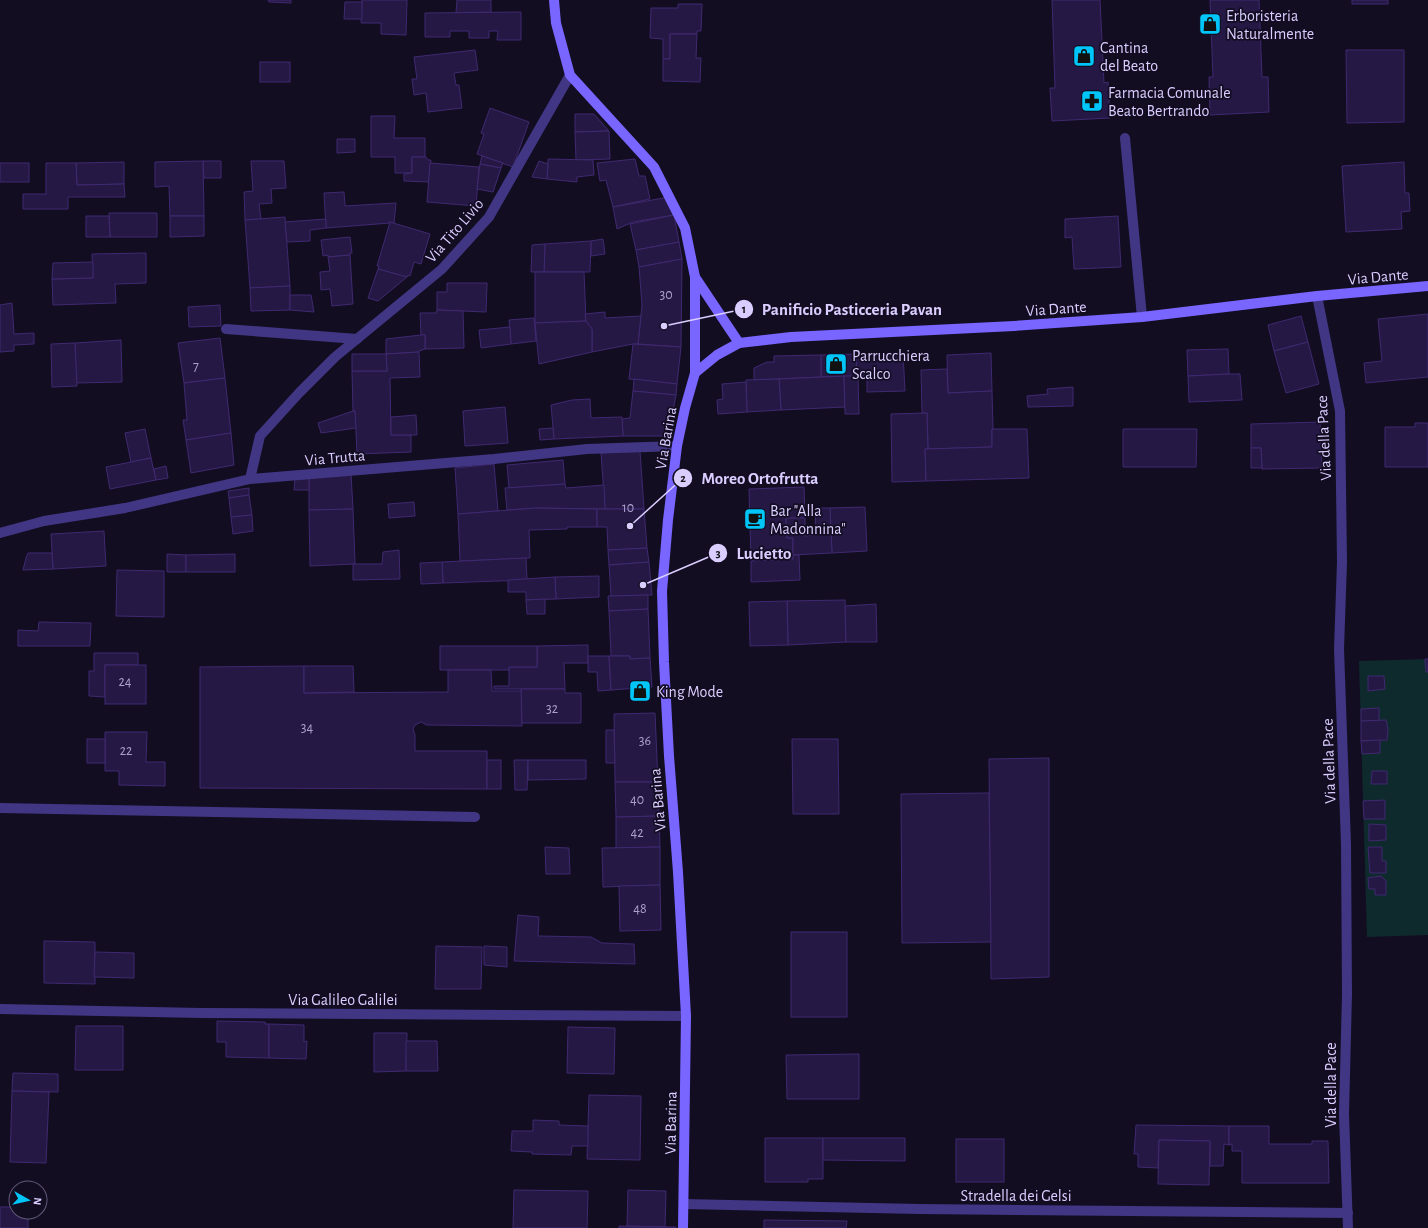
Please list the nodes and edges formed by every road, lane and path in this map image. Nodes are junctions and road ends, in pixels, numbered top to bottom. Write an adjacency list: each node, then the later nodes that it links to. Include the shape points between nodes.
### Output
1 (554, 0): 2 (main road, via 556,23)
2 (570, 76): 4 (main road, via 654,167 686,228); 9 (street, Via Tito Livio, via 490,217 442,269)
3 (1125, 138): 7 (street)
4 (695, 277): 10 (main road); 11 (main road)
5 (1428, 286): 6 (main road, Via Dante)
6 (1317, 296): 7 (main road, Via Dante); 20 (street, Via della Pace, via 1340,411 1342,562 1339,649 1346,844 1347,994 1344,1114)
7 (1142, 317): 10 (main road, Via Dante, via 791,337)
8 (226, 329): 9 (street)
9 (357, 339): 13 (street, Via Tito Livio, via 299,393 260,436)
10 (739, 343): 11 (main road, Via Dante, via 717,355)
11 (695, 373): 12 (main road, Via Barina)
12 (677, 446): 13 (street, Via Trutta, via 587,449); 18 (main road, Via Barina, via 668,520 663,599 669,756)
13 (250, 479): 14 (street, Via Trutta, via 125,508 44,521)
14 (0, 533)
15 (0, 808): 16 (street)
16 (475, 817)
17 (0, 1009): 18 (street, Via Galileo Galilei)
18 (686, 1016): 19 (main road, Via Barina)
19 (684, 1204): 20 (street, Stradella dei Gelsi, via 905,1209); 21 (main road, Via Barina)
20 (1348, 1213): 22 (street, Via della Pace)
21 (683, 1228)
22 (1348, 1228)

